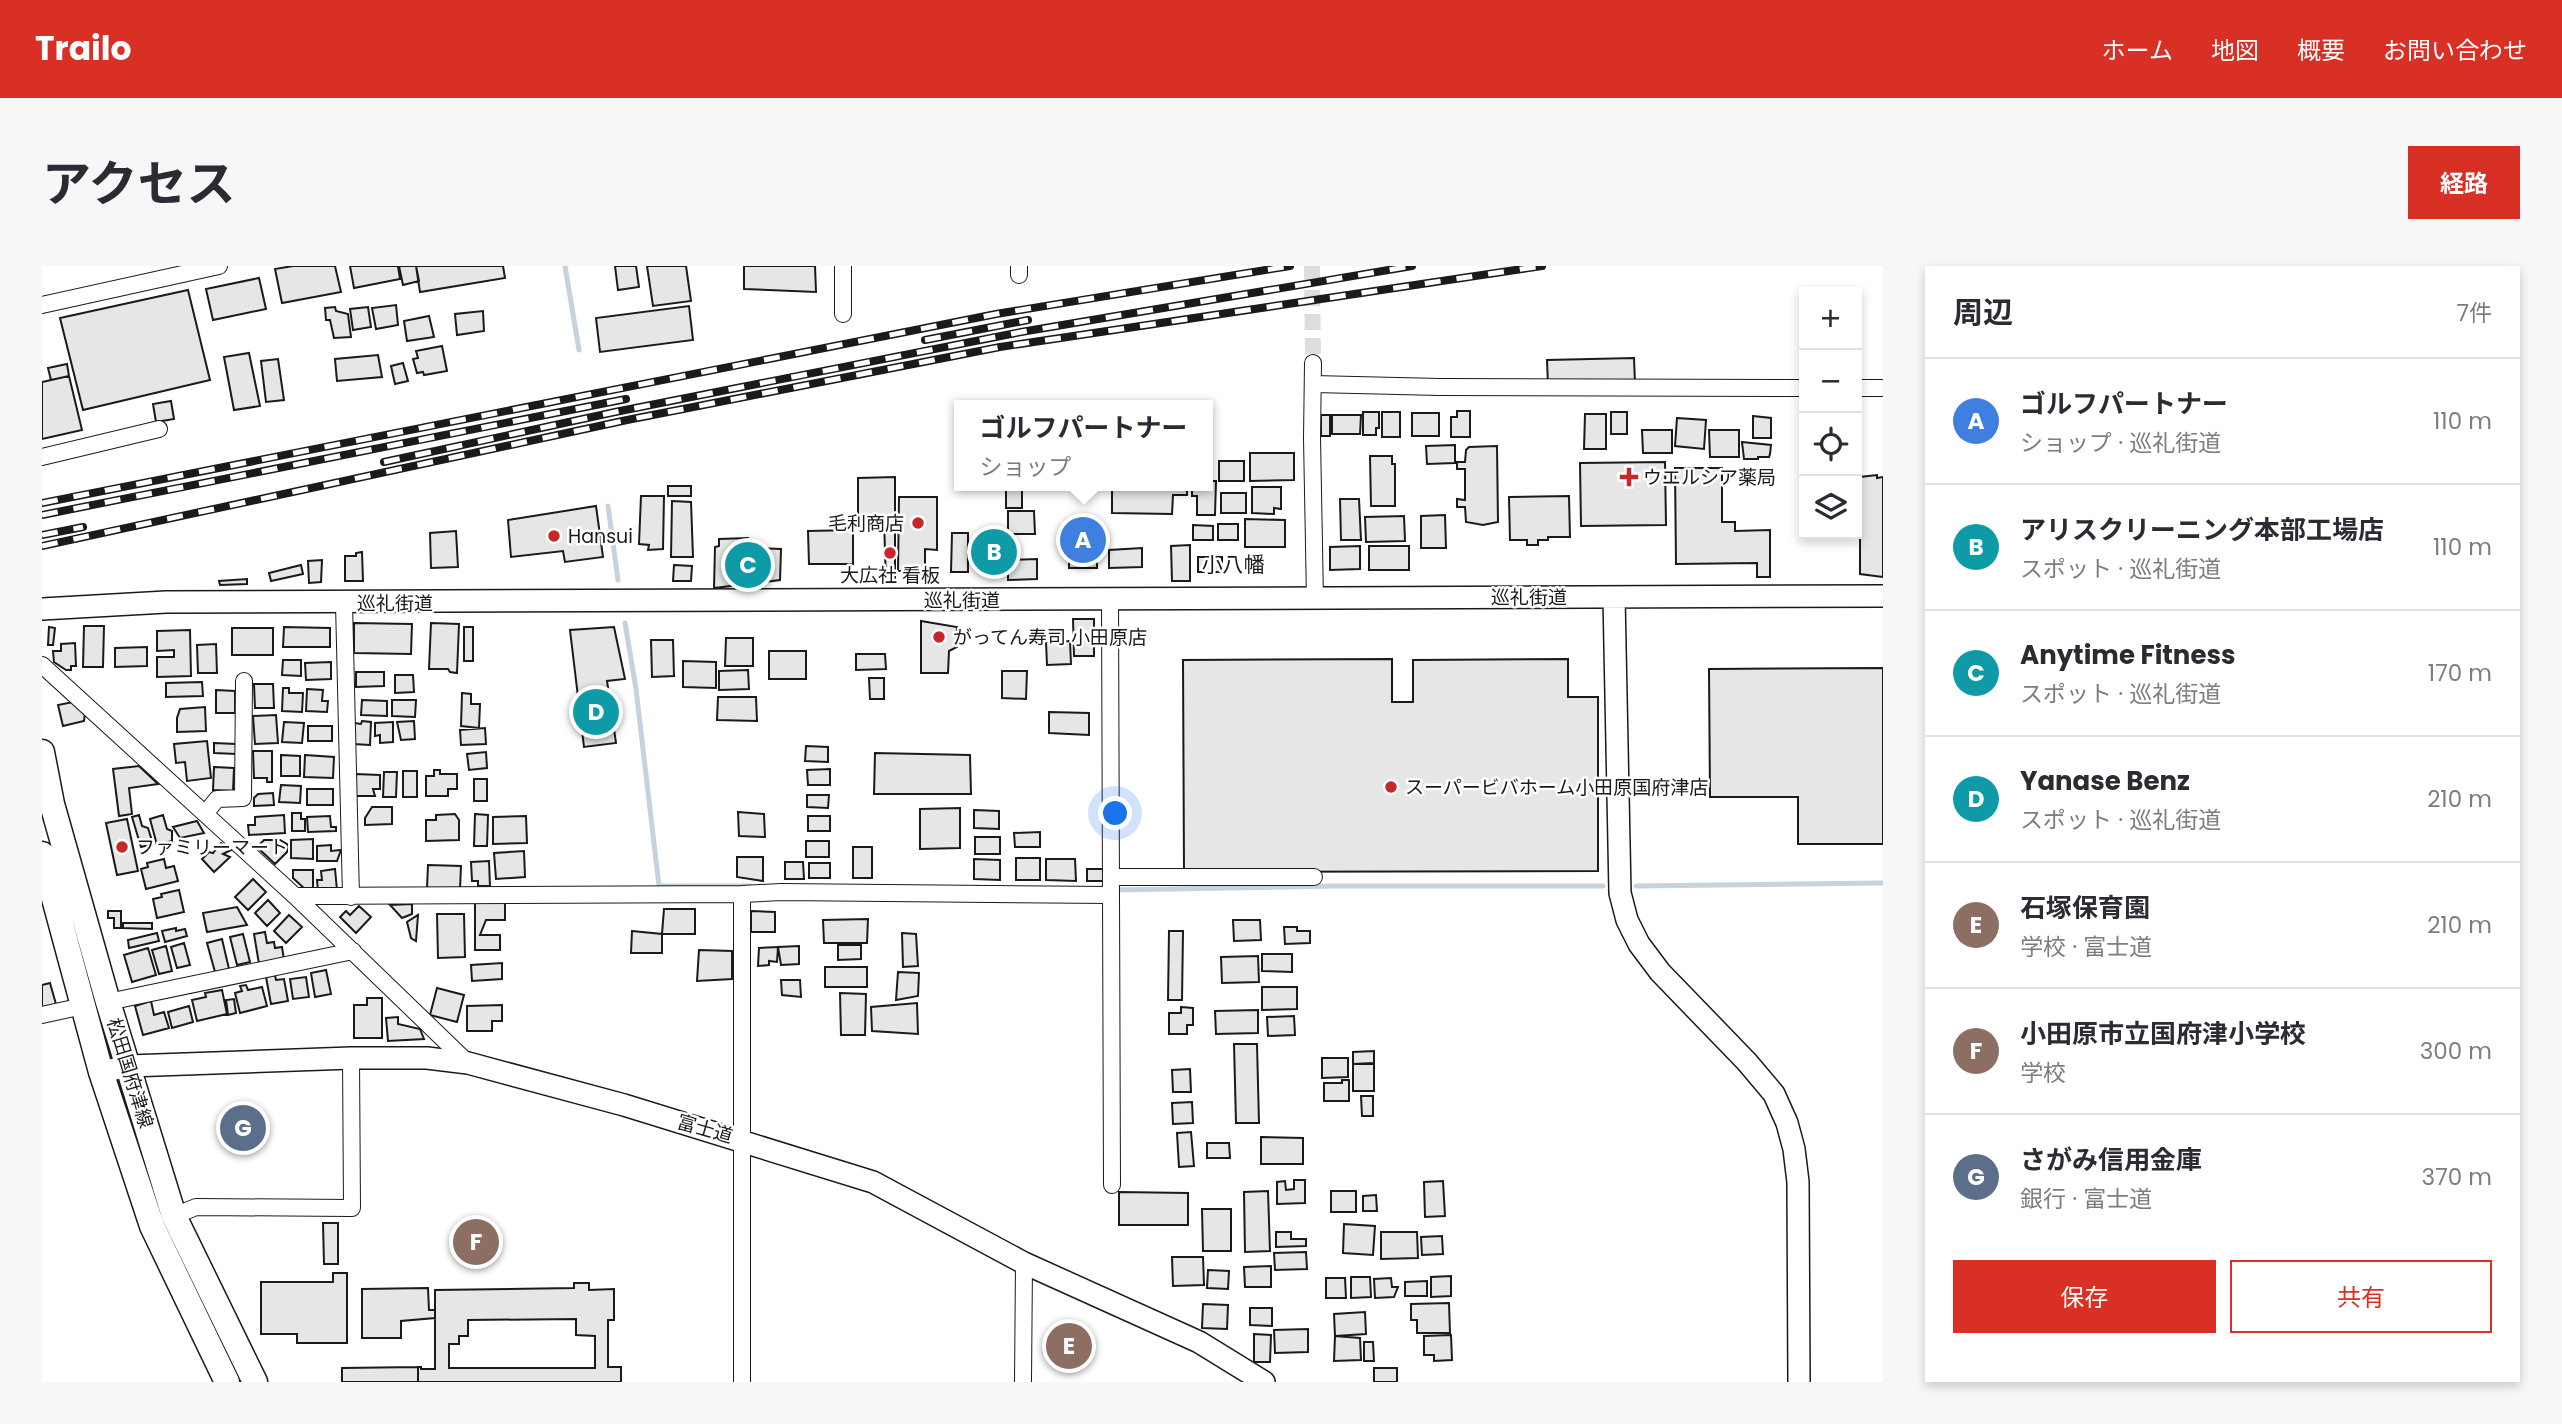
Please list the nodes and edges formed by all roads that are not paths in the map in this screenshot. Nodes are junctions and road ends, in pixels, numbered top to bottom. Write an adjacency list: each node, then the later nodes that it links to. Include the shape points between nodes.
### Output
1 (219, 266): 3 (street)
2 (843, 266): 4 (street)
3 (42, 305)
4 (843, 314)
5 (1313, 363): 6 (street)
6 (1313, 384): 7 (street); 15 (street)
7 (1799, 388)
8 (1862, 388): 9 (street)
9 (1883, 388)
10 (159, 429): 11 (street)
11 (42, 457)
12 (1883, 596): 13 (street, 巡礼街道)
13 (1614, 597): 15 (street, 巡礼街道); 46 (street, via 1620,893 1639,944 1660,972 1748,1062 1774,1094 1787,1123 1798,1182)
14 (1110, 598): 15 (street, 巡礼街道); 16 (street, 巡礼街道); 23 (street)
15 (1315, 599)
16 (344, 603): 17 (street, 巡礼街道, via 166,602); 28 (street)
17 (42, 609)
18 (42, 665): 21 (street)
19 (244, 681): 21 (street, via 243,798 217,799)
20 (42, 752): 30 (main road, 松田国府津線, via 52,804)
21 (205, 814): 27 (street)
22 (42, 855): 31 (main road, 松田国府津線)
23 (1111, 877): 24 (street); 26 (street)
24 (1314, 877)
25 (742, 894): 26 (street); 28 (street); 37 (street)
26 (1111, 895): 38 (street)
27 (295, 896): 28 (street); 29 (street)
28 (351, 897)
29 (353, 951): 30 (street); 34 (street)
30 (108, 1002): 35 (main road, 松田国府津線)
31 (83, 1006): 32 (street); 36 (main road, 松田国府津線)
32 (42, 1015)
33 (351, 1058): 34 (street, 富士道); 35 (street, 富士道); 39 (street, via 352,1208 196,1207)
34 (468, 1063): 37 (street, 富士道)
35 (129, 1066): 36 (street, 富士道); 39 (main road, 松田国府津線)
36 (101, 1072): 41 (main road, 松田国府津線, via 152,1226)
37 (742, 1140): 40 (street, 富士道, via 873,1182); 43 (street)
38 (1112, 1185)
39 (174, 1216): 42 (main road, 松田国府津線)
40 (1024, 1263): 44 (street); 45 (street, 富士道, via 1199,1342)
41 (227, 1382)
42 (255, 1382)
43 (742, 1382)
44 (1023, 1382)
45 (1264, 1382)
46 (1799, 1382)

